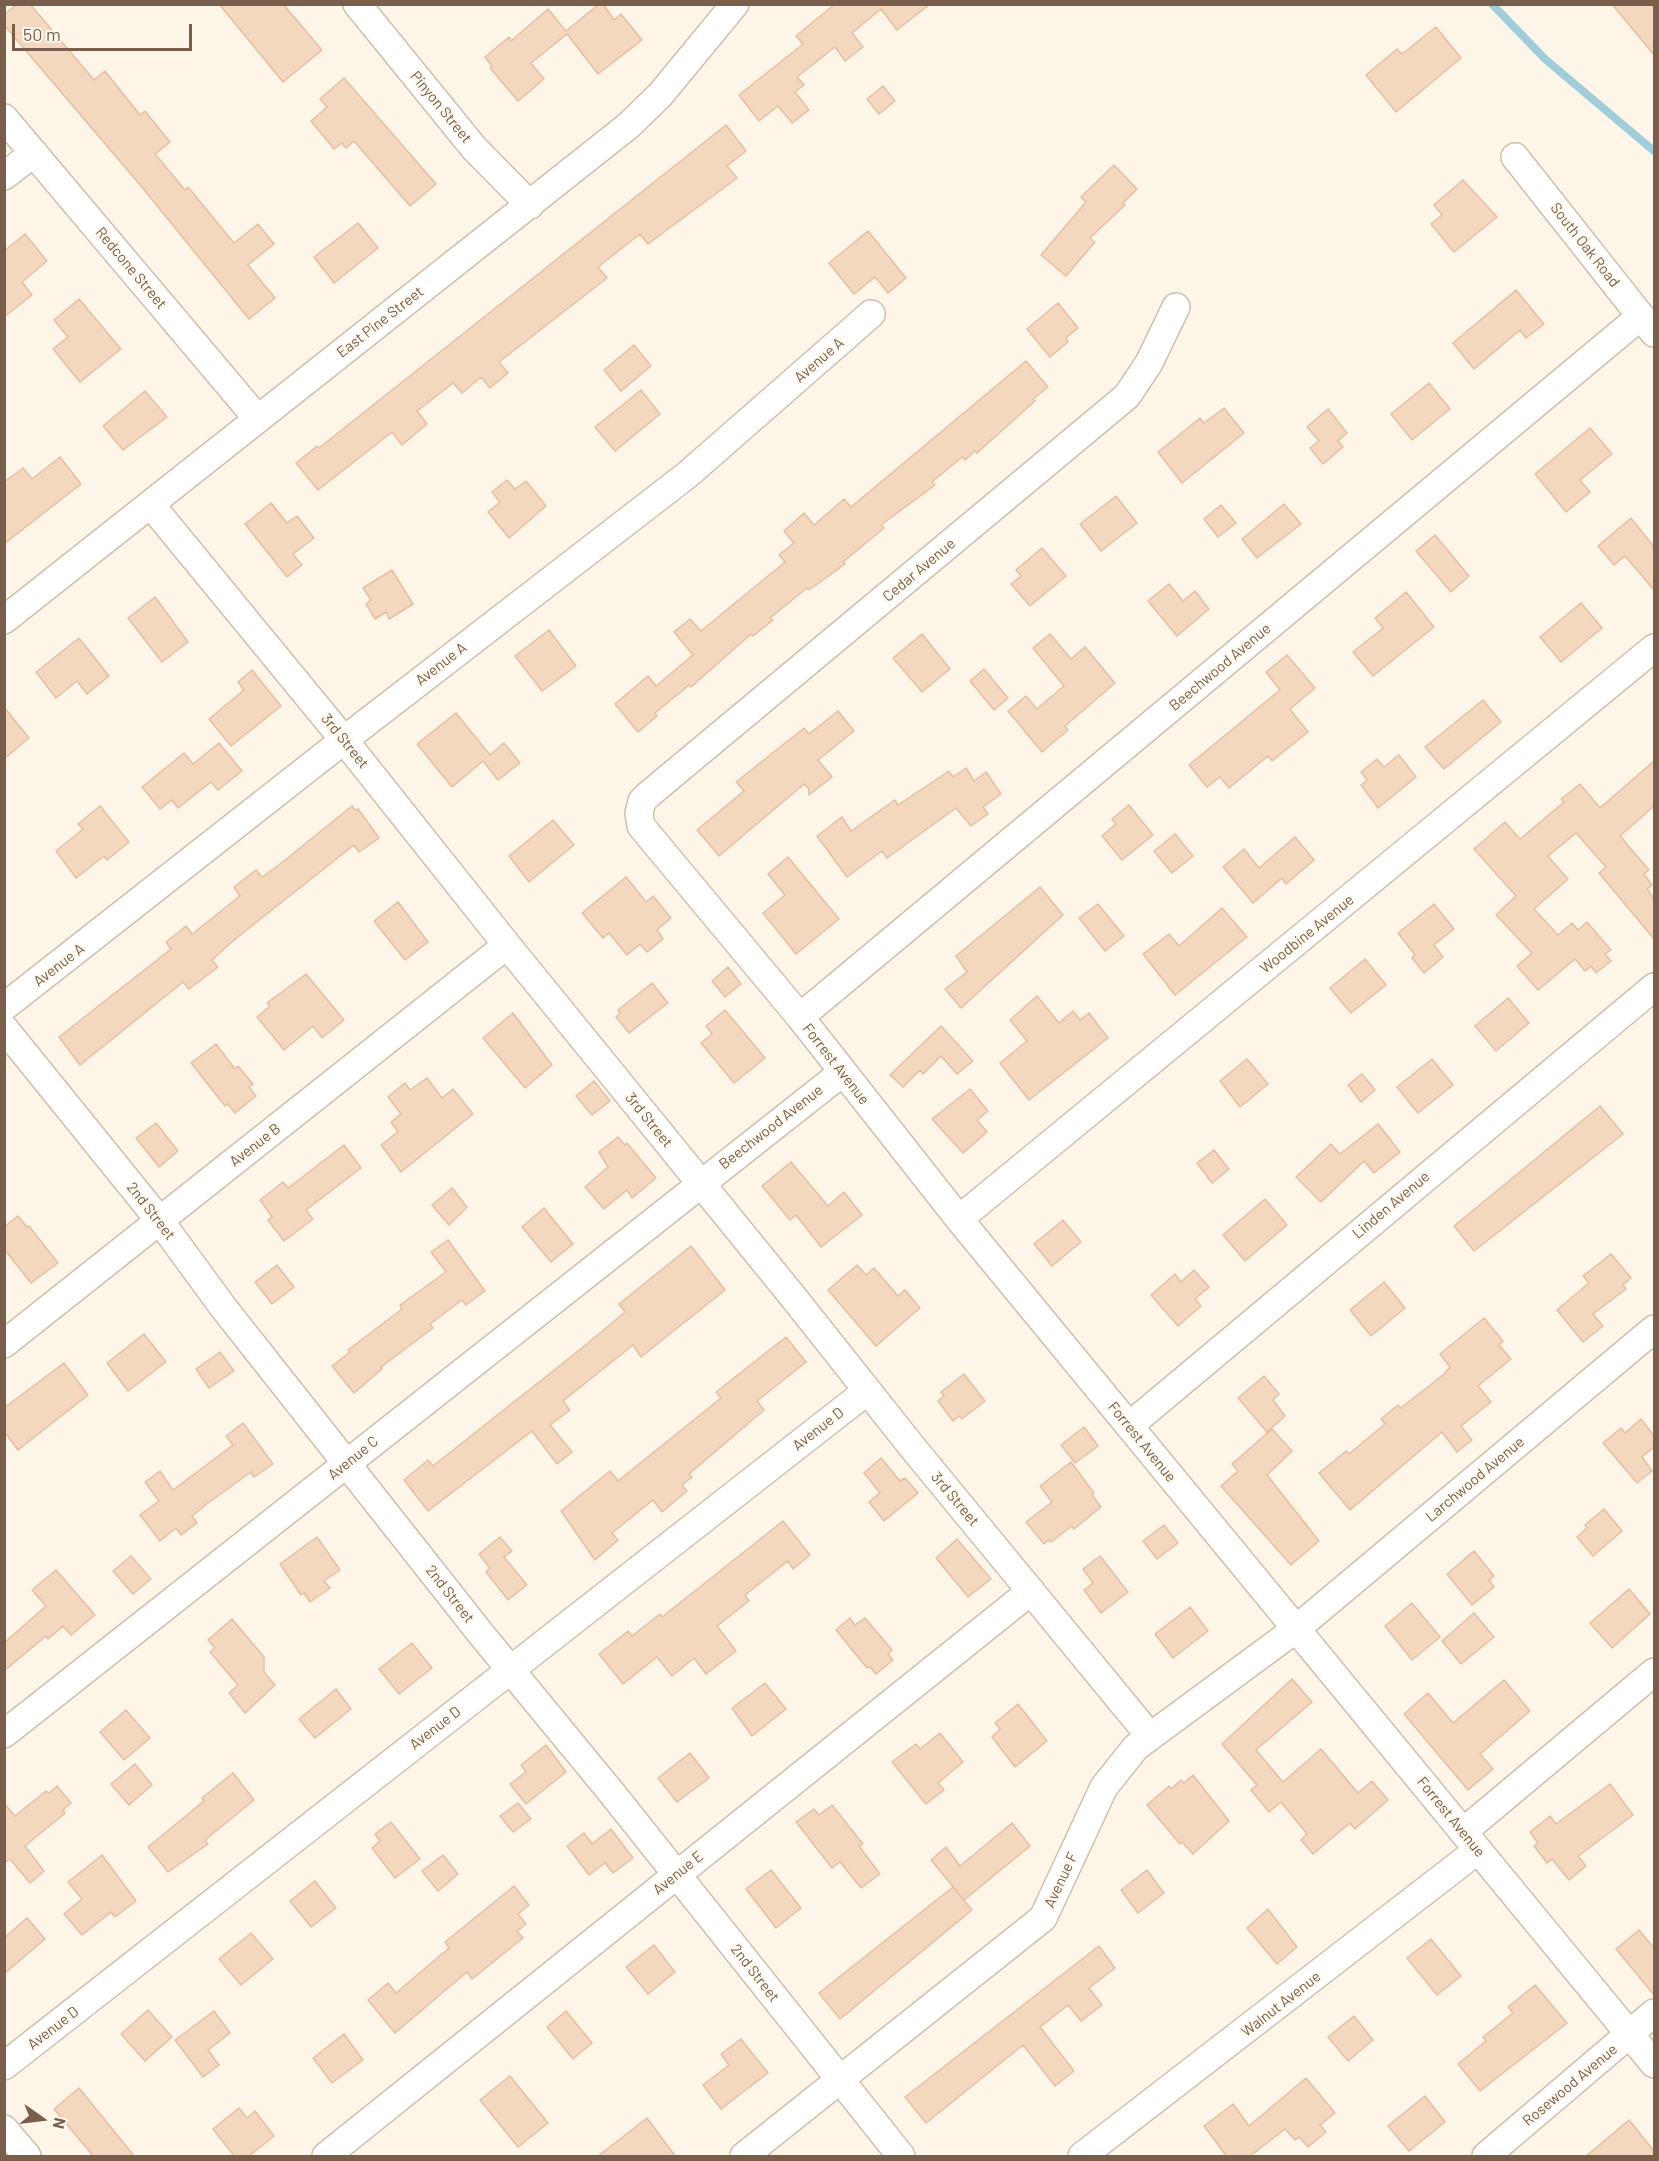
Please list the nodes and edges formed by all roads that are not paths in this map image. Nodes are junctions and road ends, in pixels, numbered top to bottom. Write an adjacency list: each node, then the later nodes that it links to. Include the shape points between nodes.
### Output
1 (357, 4): 7 (street, Pinyon Street, via 474,148)
2 (735, 4): 7 (street, East Pine Street, via 660,95)
3 (4, 118): 4 (street, Redcone Street)
4 (34, 153): 6 (street); 11 (street, Redcone Street)
5 (1515, 157): 10 (street, South Oak Road)
6 (4, 176)
7 (530, 205): 11 (street, East Pine Street)
8 (1176, 307): 16 (street, Cedar Avenue, via 1149,363 1127,396 648,795)
9 (872, 314): 15 (street, Avenue A, via 687,475)
10 (1648, 325): 20 (street, Beechwood Avenue)
11 (257, 418): 12 (street, East Pine Street)
12 (151, 505): 13 (street, East Pine Street); 15 (street, 3rd Street)
13 (4, 620)
14 (1654, 648): 24 (street, Woodbine Avenue)
15 (344, 740): 17 (street, 3rd Street); 19 (street, Avenue A)
16 (639, 813): 20 (street, Forrest Avenue, via 641,826)
17 (507, 945): 23 (street, 3rd Street); 25 (street, Avenue B)
18 (1654, 987): 29 (street, Linden Avenue)
19 (4, 1007)
20 (800, 1017): 22 (street, Forrest Avenue)
21 (4, 1028): 25 (street, 2nd Street)
22 (843, 1072): 23 (street, Beechwood Avenue); 24 (street, Forrest Avenue)
23 (700, 1182): 28 (street, 3rd Street); 30 (street, Avenue C)
24 (959, 1219): 29 (street, Forrest Avenue)
25 (160, 1221): 27 (street, Avenue B); 30 (street, 2nd Street, via 223,1307)
26 (1654, 1329): 32 (street, Larchwood Avenue)
27 (4, 1344)
28 (867, 1391): 31 (street, 3rd Street); 33 (street, Avenue D)
29 (1129, 1426): 32 (street, Forrest Avenue)
30 (348, 1462): 33 (street, 2nd Street); 35 (street, Avenue C)
31 (1030, 1591): 36 (street, 3rd Street); 38 (street, Avenue E)
32 (1296, 1629): 36 (street, Avenue F, via 1224,1685); 37 (street, Forrest Avenue)
33 (510, 1669): 38 (street, 2nd Street); 42 (street, Avenue D)
34 (1654, 1672): 37 (street, Walnut Avenue)
35 (4, 1734)
36 (1149, 1735): 43 (street, Avenue F, via 1104,1786 1043,1918)
37 (1470, 1841): 40 (street, Forrest Avenue); 49 (street, Walnut Avenue)
38 (676, 1874): 43 (street, 2nd Street); 46 (street, Avenue E)
39 (1654, 2013): 40 (street, Rosewood Avenue)
40 (1630, 2034): 41 (street, Forrest Avenue); 50 (street, Rosewood Avenue)
41 (1654, 2064)
42 (4, 2066)
43 (840, 2080): 47 (street, Avenue F); 48 (street, 2nd Street)
44 (4, 2129): 45 (street)
45 (27, 2157)
46 (326, 2157)
47 (744, 2157)
48 (902, 2157)
49 (1082, 2157)
50 (1486, 2157)

